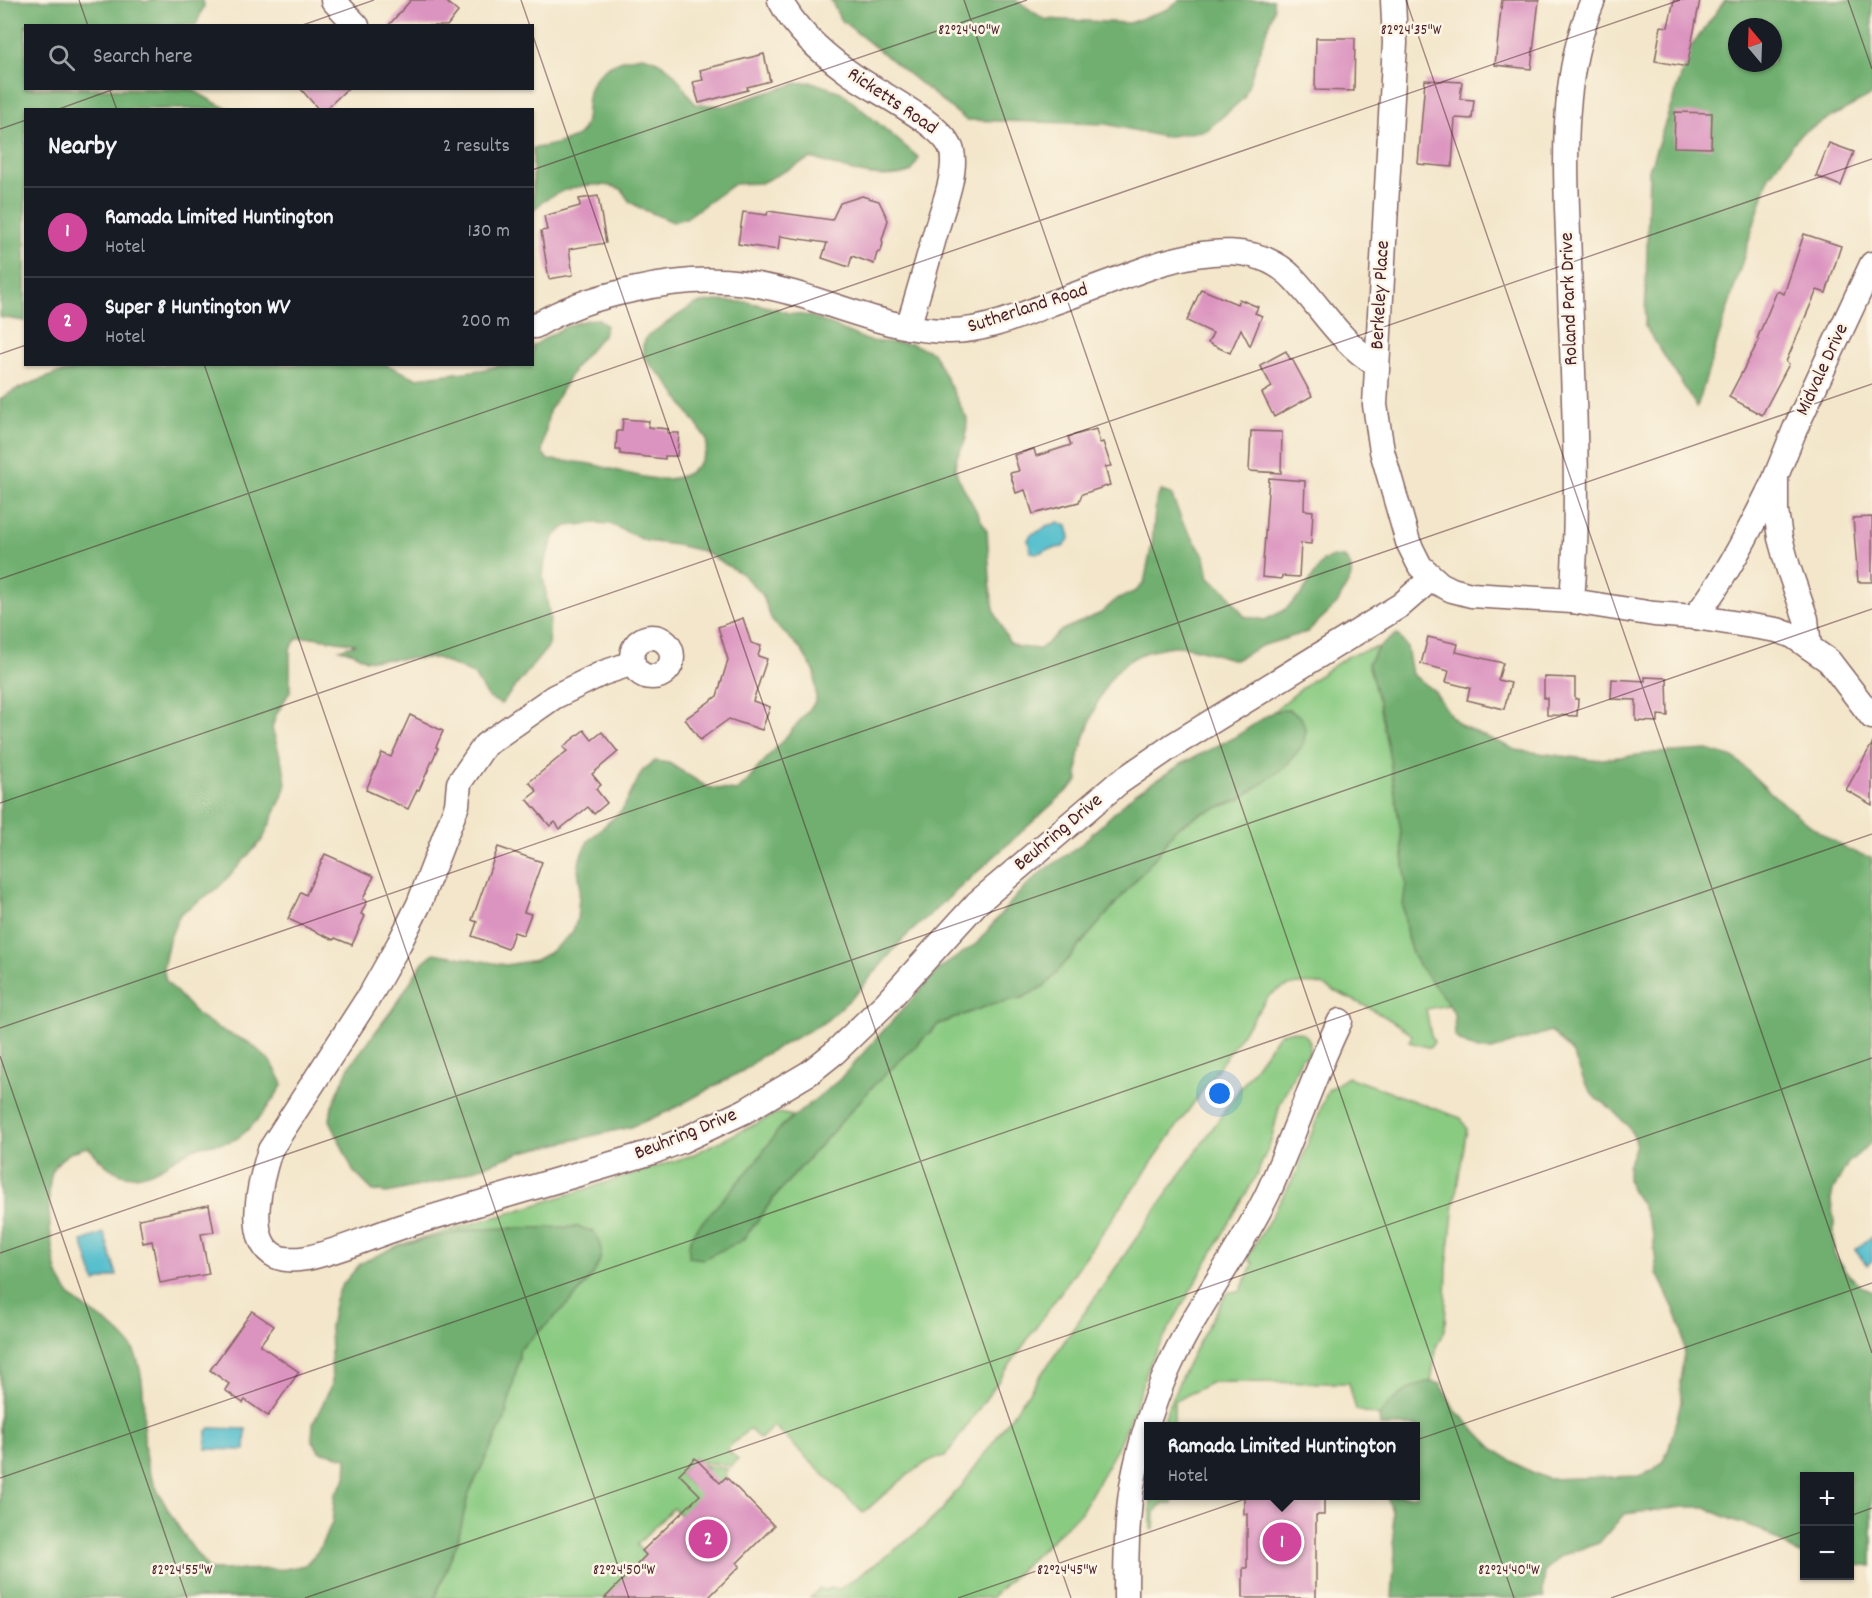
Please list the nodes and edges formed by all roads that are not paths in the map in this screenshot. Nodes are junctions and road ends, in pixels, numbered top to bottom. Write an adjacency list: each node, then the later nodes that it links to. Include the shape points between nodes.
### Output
1 (333, 0): 5 (street)
2 (780, 0): 8 (street, Ricketts Road, via 820,50 926,122 952,151 946,197)
3 (1394, 0): 9 (street, Berkeley Place)
4 (1593, 0): 12 (street, Roland Park Drive, via 1578,47 1567,111 1575,521)
5 (355, 24)
6 (1872, 264): 10 (street, Midvale Drive)
7 (536, 326): 8 (street, Sutherland Road, via 562,310 599,297 660,284 711,279 764,286)
8 (908, 327): 9 (street, Sutherland Road, via 949,331 978,328 1183,257 1245,253 1280,267 1351,347)
9 (1377, 365): 11 (street, Berkeley Place, via 1375,405 1382,451 1408,542 1420,566)
10 (1776, 476): 13 (street, Midvale Drive, via 1732,564); 14 (street, Midvale Drive, via 1780,538 1806,619)
11 (1432, 578): 12 (street, via 1452,590 1471,595); 15 (street, Beuhring Drive, via 1393,610 1118,784 976,903 885,1004 834,1053 779,1092 715,1126 652,1152 308,1258 282,1259 271,1253 260,1234 258,1196 270,1150 386,968 419,903 457,805 459,783 485,745 528,714 562,692)
12 (1572, 601): 13 (street)
13 (1695, 617): 14 (street, via 1777,630)
14 (1809, 646): 16 (street, via 1829,661)
15 (633, 663)
16 (1872, 717)
17 (1340, 1021): 18 (street, via 1268,1191 1180,1346)
18 (1149, 1422)
19 (1144, 1441): 20 (street, via 1129,1509)
20 (1126, 1598)

